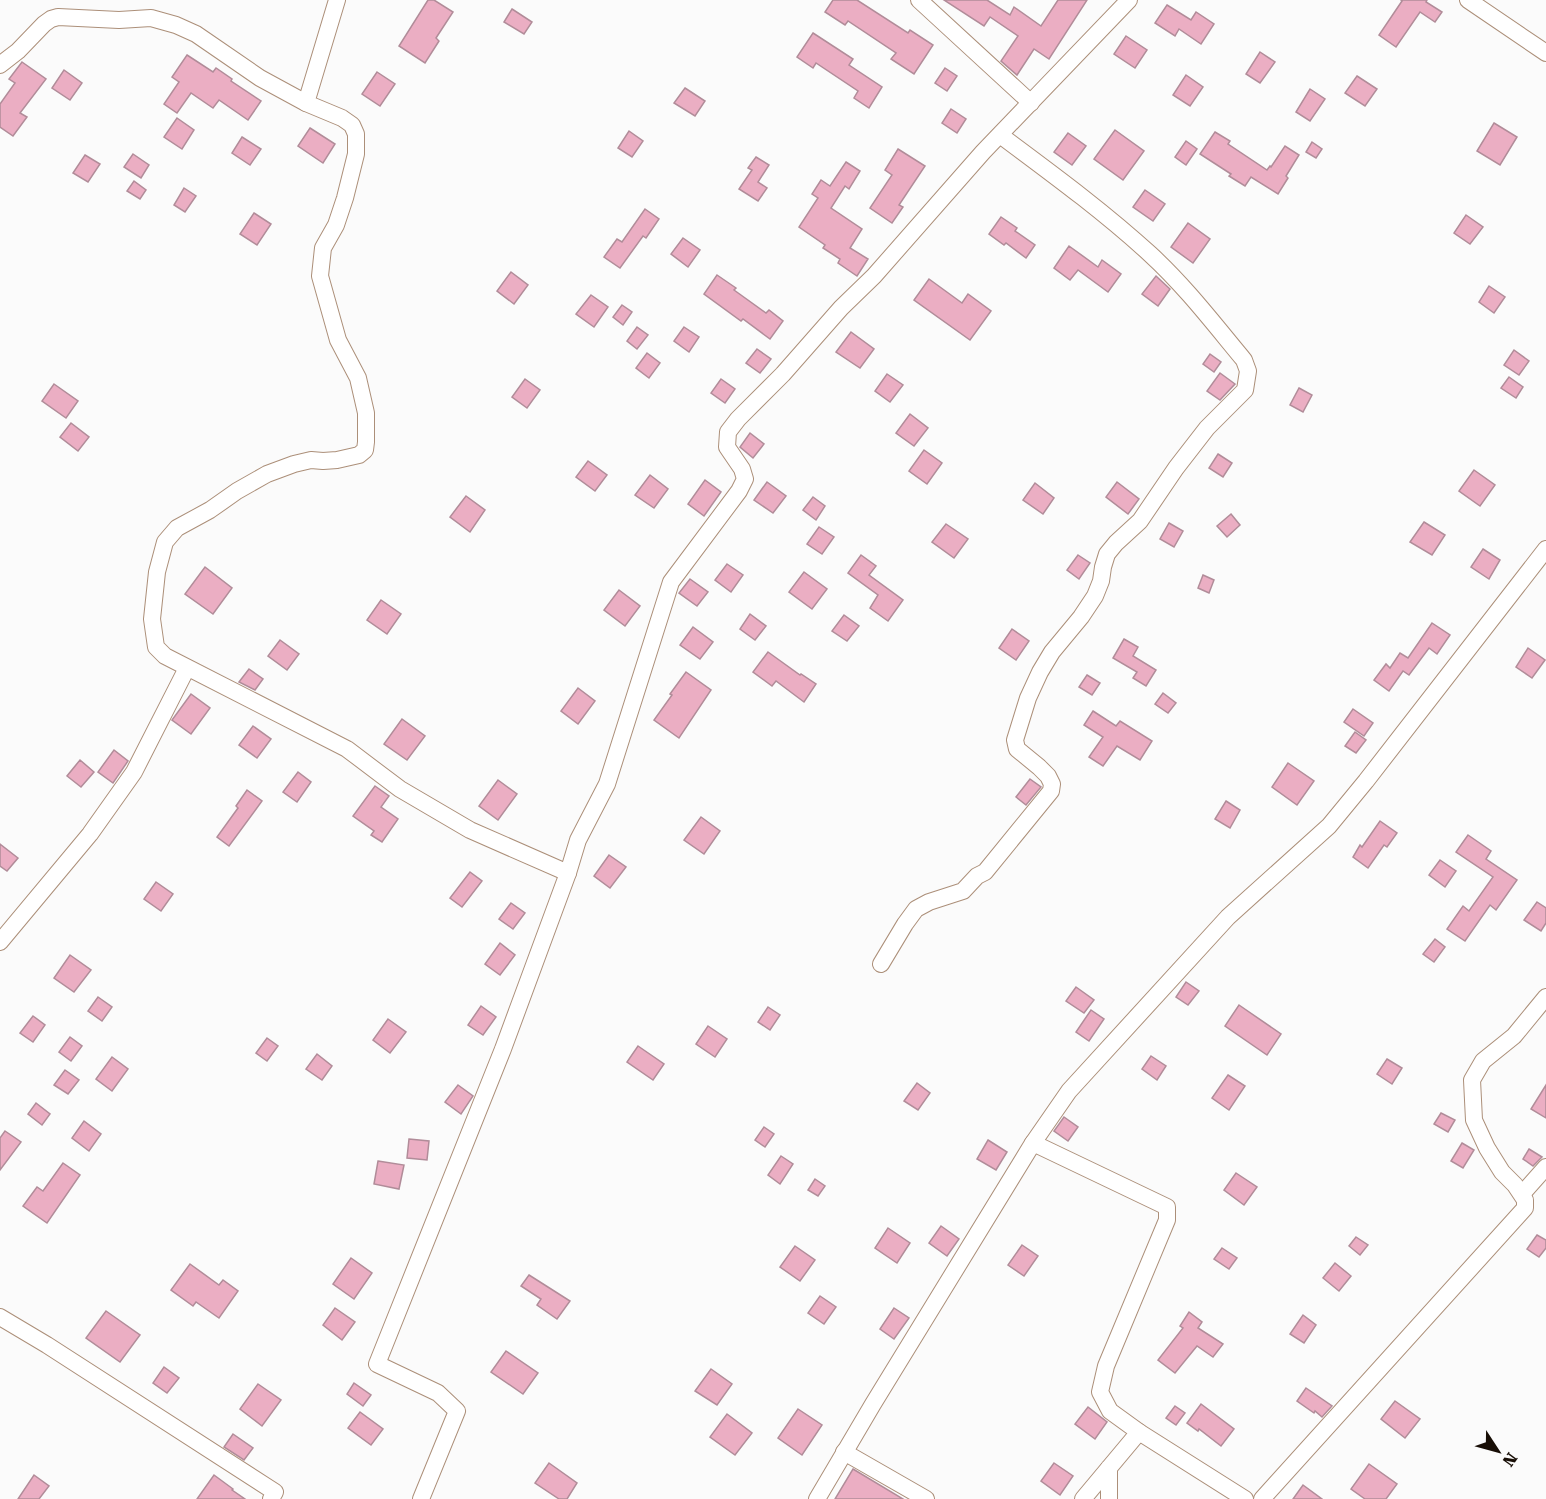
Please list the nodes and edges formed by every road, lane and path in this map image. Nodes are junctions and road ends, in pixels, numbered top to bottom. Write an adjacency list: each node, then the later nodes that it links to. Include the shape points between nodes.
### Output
1 (337, 0): 7 (street)
2 (919, 0): 8 (street)
3 (1130, 0): 8 (street)
4 (1468, 0): 5 (street)
5 (1546, 53)
6 (0, 65): 7 (street, via 51,19 151,18 196,34 260,78)
7 (306, 103): 11 (street, via 342,118 356,134 356,154 345,198 323,248 320,276 338,340 358,378 366,413 366,442 359,455 311,460 267,474 177,528 165,542 157,572 153,636 165,657)
8 (1031, 103): 9 (street)
9 (1000, 135): 12 (street, via 728,432 727,447 745,478 671,582 607,783 578,840); 14 (street, via 1098,209 1159,263 1244,360 1248,371 1245,390 1208,428 1140,521 1107,554 1095,596 1040,672 1015,740 1017,749 1048,776 1051,791 985,872 963,891 916,909)
10 (1546, 549): 16 (street, via 1329,826 1228,917 1069,1091)
11 (187, 668): 12 (street, via 347,749 400,789 470,830); 13 (street, via 134,772 90,834)
12 (568, 873): 24 (street, via 503,1049 377,1364 438,1393 457,1411)
13 (0, 942)
14 (881, 964)
15 (1546, 997): 18 (street, via 1515,1036 1483,1061 1473,1080 1474,1120 1502,1172)
16 (1034, 1143): 20 (street, via 1167,1207 1167,1220 1106,1366 1100,1392 1110,1411); 21 (street)
17 (1546, 1167): 18 (street)
18 (1522, 1194): 30 (street, via 1526,1208)
19 (0, 1317): 23 (street, via 275,1492)
20 (1139, 1432): 22 (street); 29 (street)
21 (844, 1452): 25 (street); 26 (street)
22 (1109, 1468): 27 (street); 28 (street)
23 (271, 1499)
24 (421, 1499)
25 (817, 1499)
26 (926, 1499)
27 (1083, 1499)
28 (1108, 1499)
29 (1245, 1499)
30 (1262, 1499)

